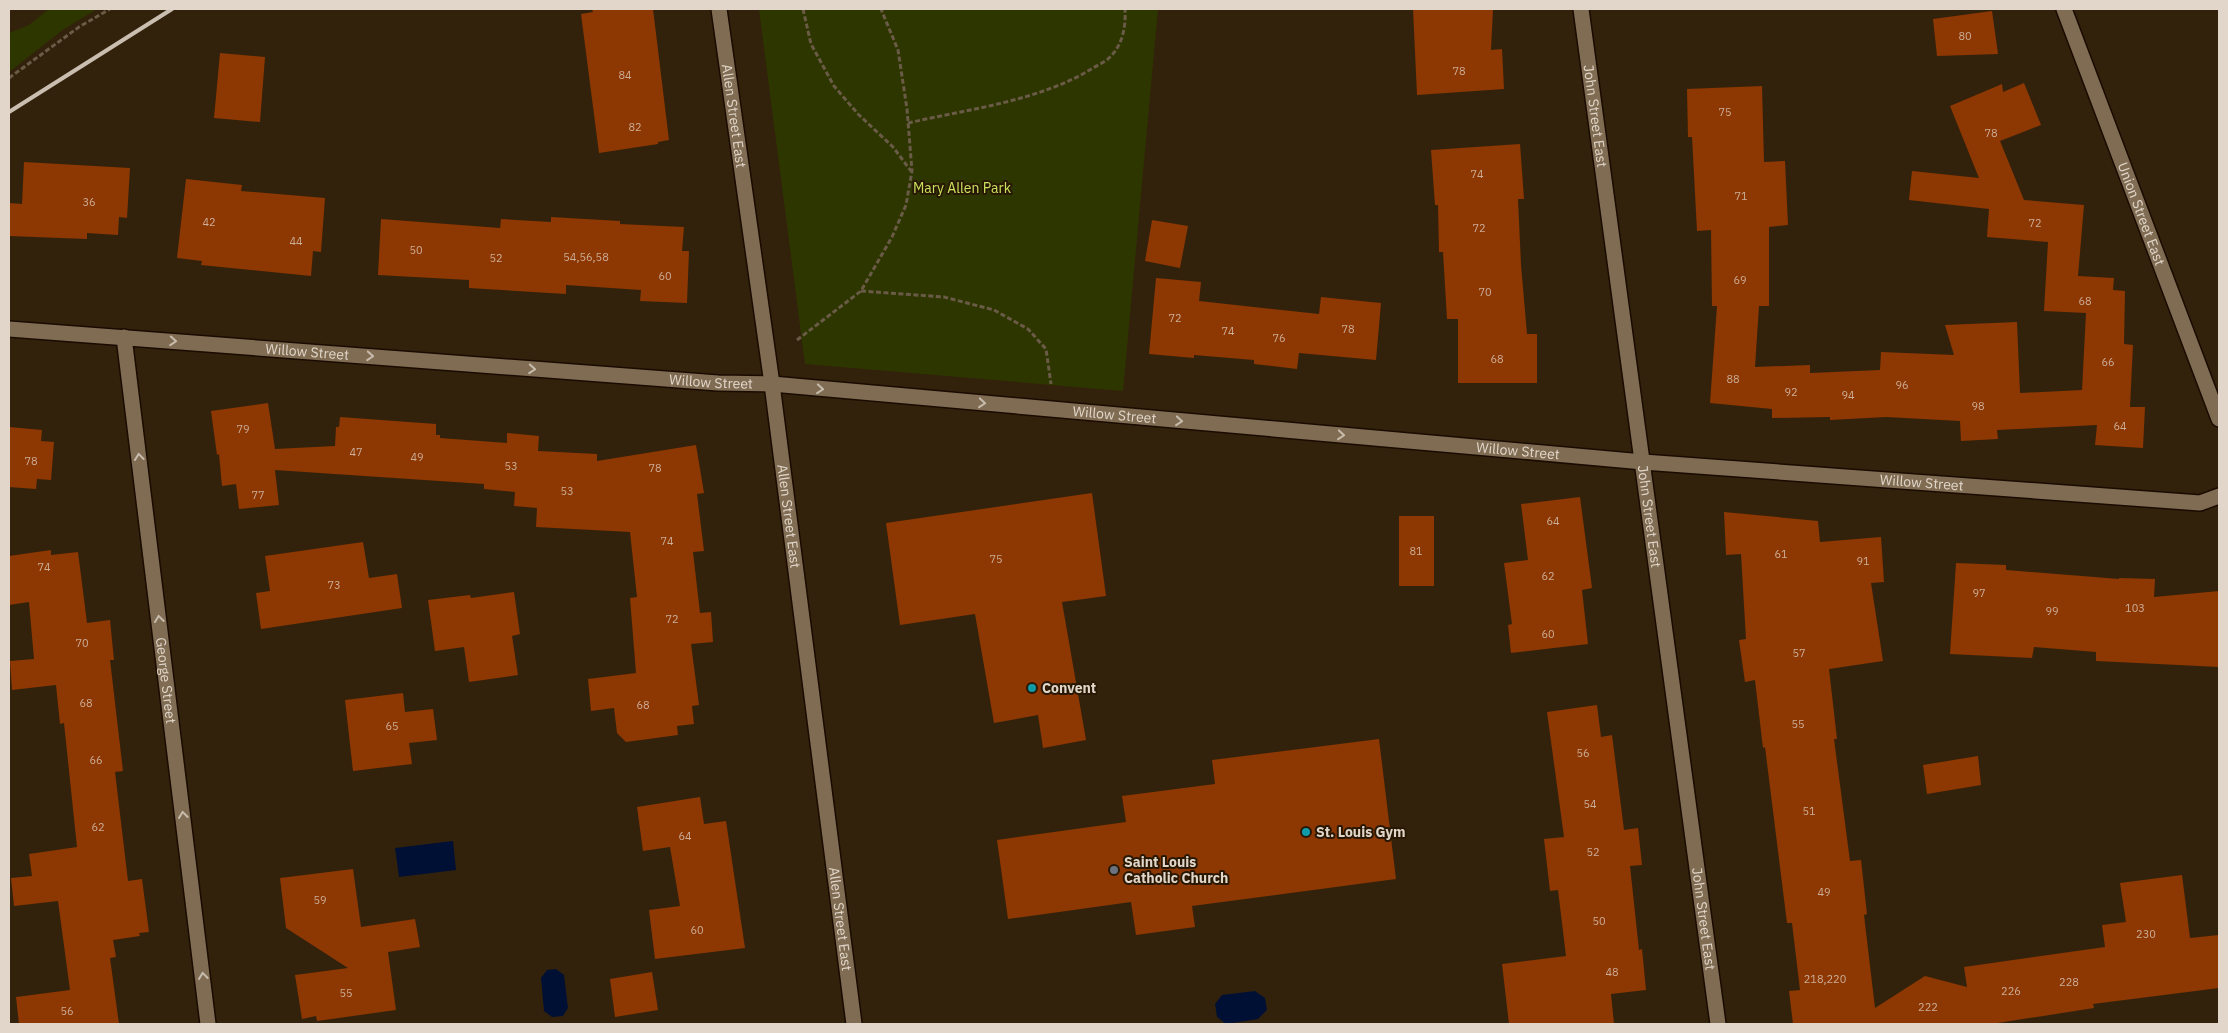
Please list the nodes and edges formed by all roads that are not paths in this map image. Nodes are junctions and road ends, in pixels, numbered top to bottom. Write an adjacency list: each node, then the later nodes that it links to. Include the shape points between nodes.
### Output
1 (719, 9): 6 (street, Allen Street East)
2 (1581, 9): 8 (street, John Street East)
3 (2064, 9): 7 (street, Union Street East)
4 (9, 329): 5 (street, Willow Street)
5 (124, 337): 6 (street, Willow Street, one-way to 6, via 718,383); 10 (street, George Street, one-way to 5)
6 (772, 384): 8 (street, Willow Street, one-way to 8); 11 (street, Allen Street East)
7 (2219, 419)
8 (1643, 462): 9 (street, Willow Street, via 2200,503); 12 (street, John Street East)
9 (2219, 496)
10 (208, 1024)
11 (854, 1024)
12 (1718, 1024)

